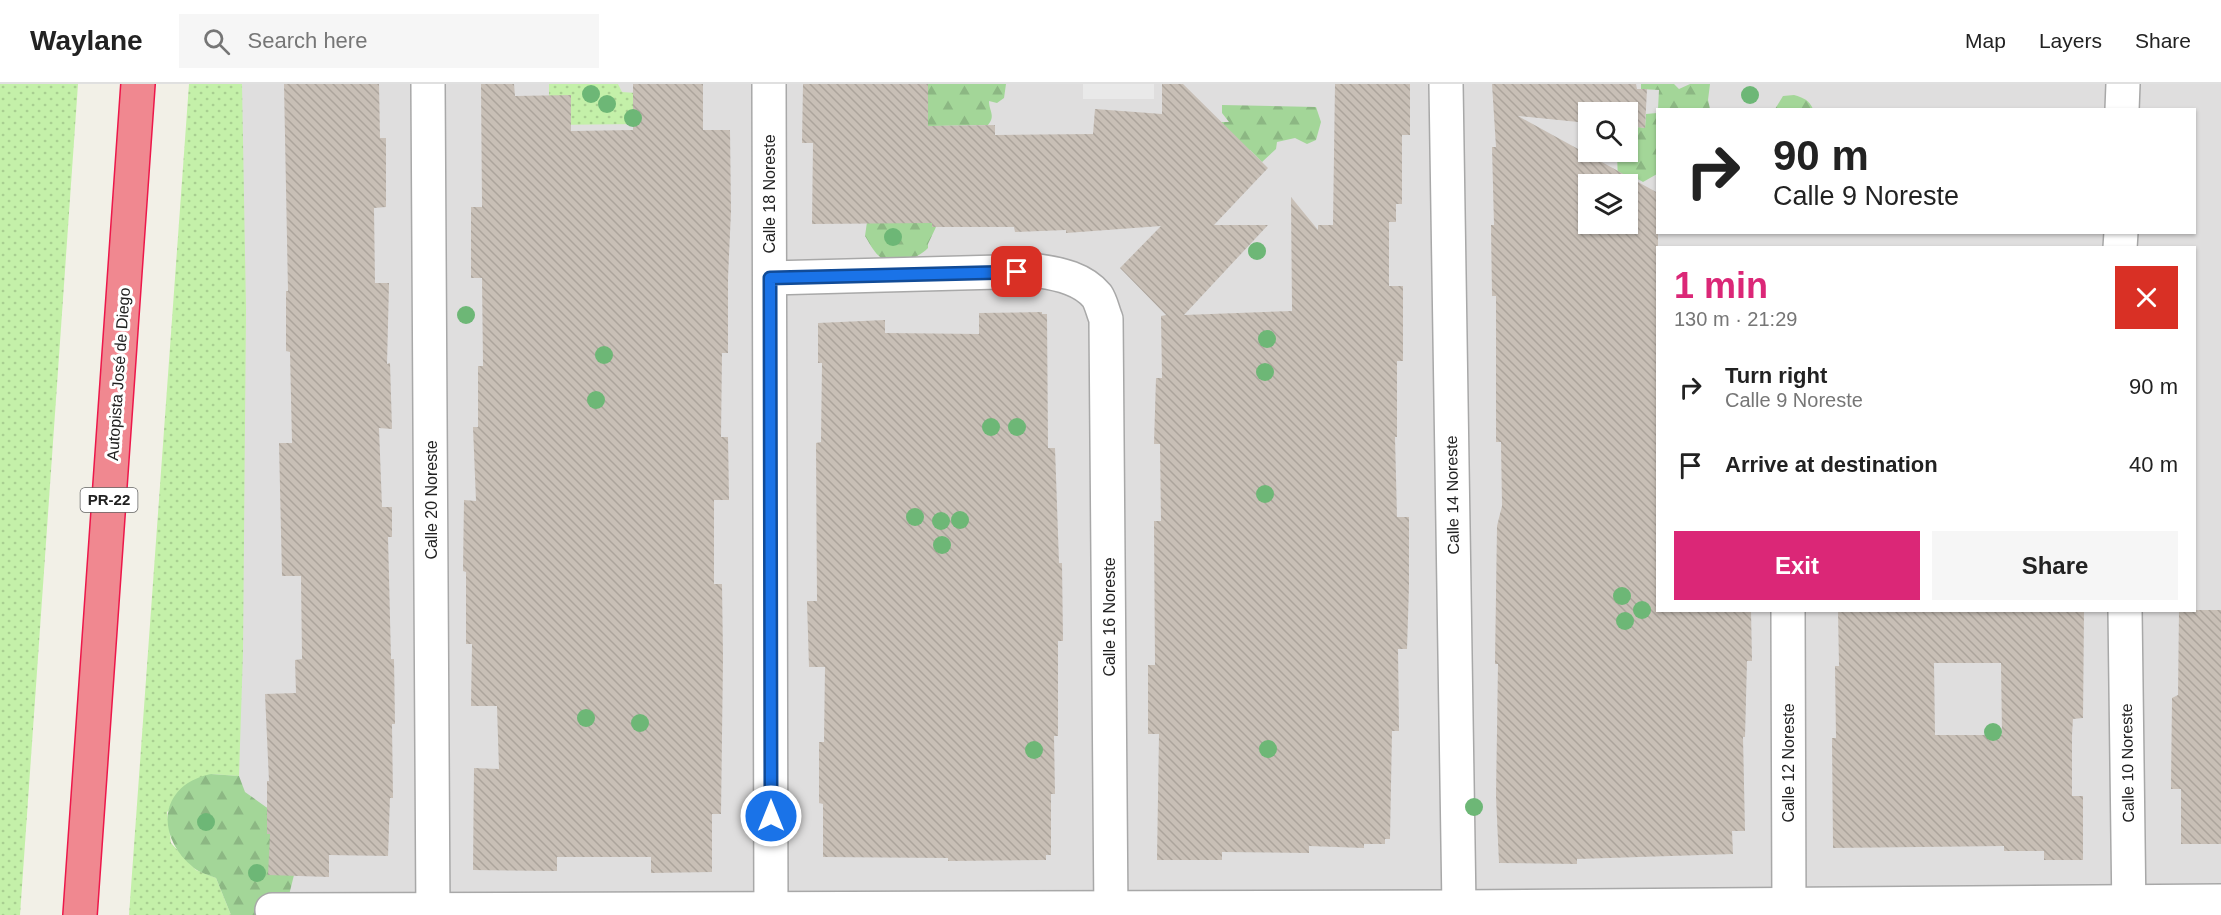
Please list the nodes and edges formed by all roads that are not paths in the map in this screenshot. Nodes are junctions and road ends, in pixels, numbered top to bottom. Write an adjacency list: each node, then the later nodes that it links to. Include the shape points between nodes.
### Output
1 (138, 84): 18 (highway, Autopista José de Diego / PR-22)
2 (428, 84): 17 (street, Calle 20 Noreste)
3 (769, 84): 7 (street, Calle 18 Noreste)
4 (1446, 84): 11 (street, Calle 14 Noreste)
5 (2122, 84): 6 (street)
6 (2122, 108)
7 (770, 278): 15 (street, Calle 16 Noreste, via 1039,271 1062,274 1084,284 1097,297 1106,319); 16 (street, Calle 18 Noreste)
8 (1788, 612): 14 (street, Calle 12 Noreste)
9 (2125, 612): 12 (street, Calle 10 Noreste)
10 (2221, 901): 12 (street)
11 (1459, 907): 14 (street); 15 (street)
12 (2129, 908): 14 (street)
13 (272, 910): 17 (street)
14 (1789, 910)
15 (1111, 911): 16 (street)
16 (771, 912): 17 (street)
17 (434, 913)
18 (80, 915)

